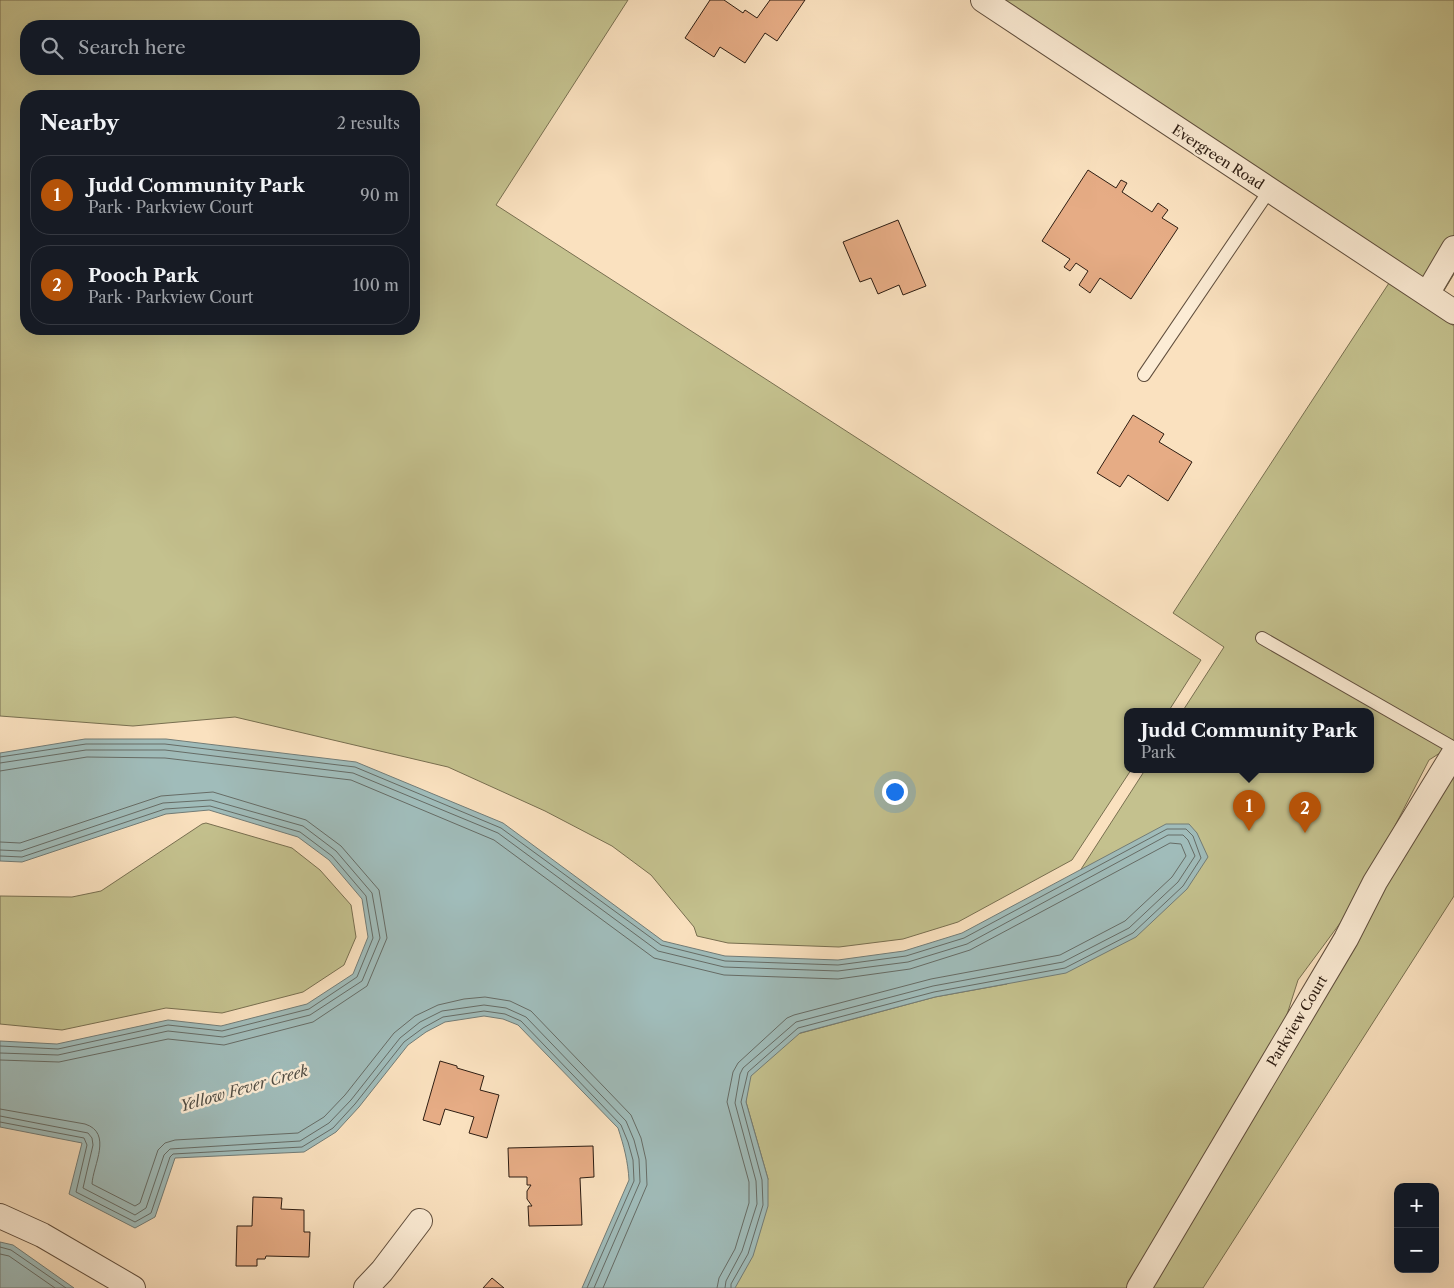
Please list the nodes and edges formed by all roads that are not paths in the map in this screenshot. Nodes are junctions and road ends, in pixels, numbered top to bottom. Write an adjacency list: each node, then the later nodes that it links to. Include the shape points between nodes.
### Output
1 (983, 0): 2 (street, Evergreen Road)
2 (1269, 190): 4 (street, Evergreen Road); 6 (lane)
3 (1454, 248): 4 (street)
4 (1427, 294): 5 (street, Evergreen Road)
5 (1454, 312)
6 (1144, 375)
7 (1262, 638): 8 (lane)
8 (1454, 748)
9 (1454, 753): 14 (street, Parkview Court, via 1375,882 1346,939)
10 (0, 1216): 12 (street, via 42,1235)
11 (420, 1221): 13 (street)
12 (133, 1288)
13 (366, 1288)
14 (1139, 1288)

